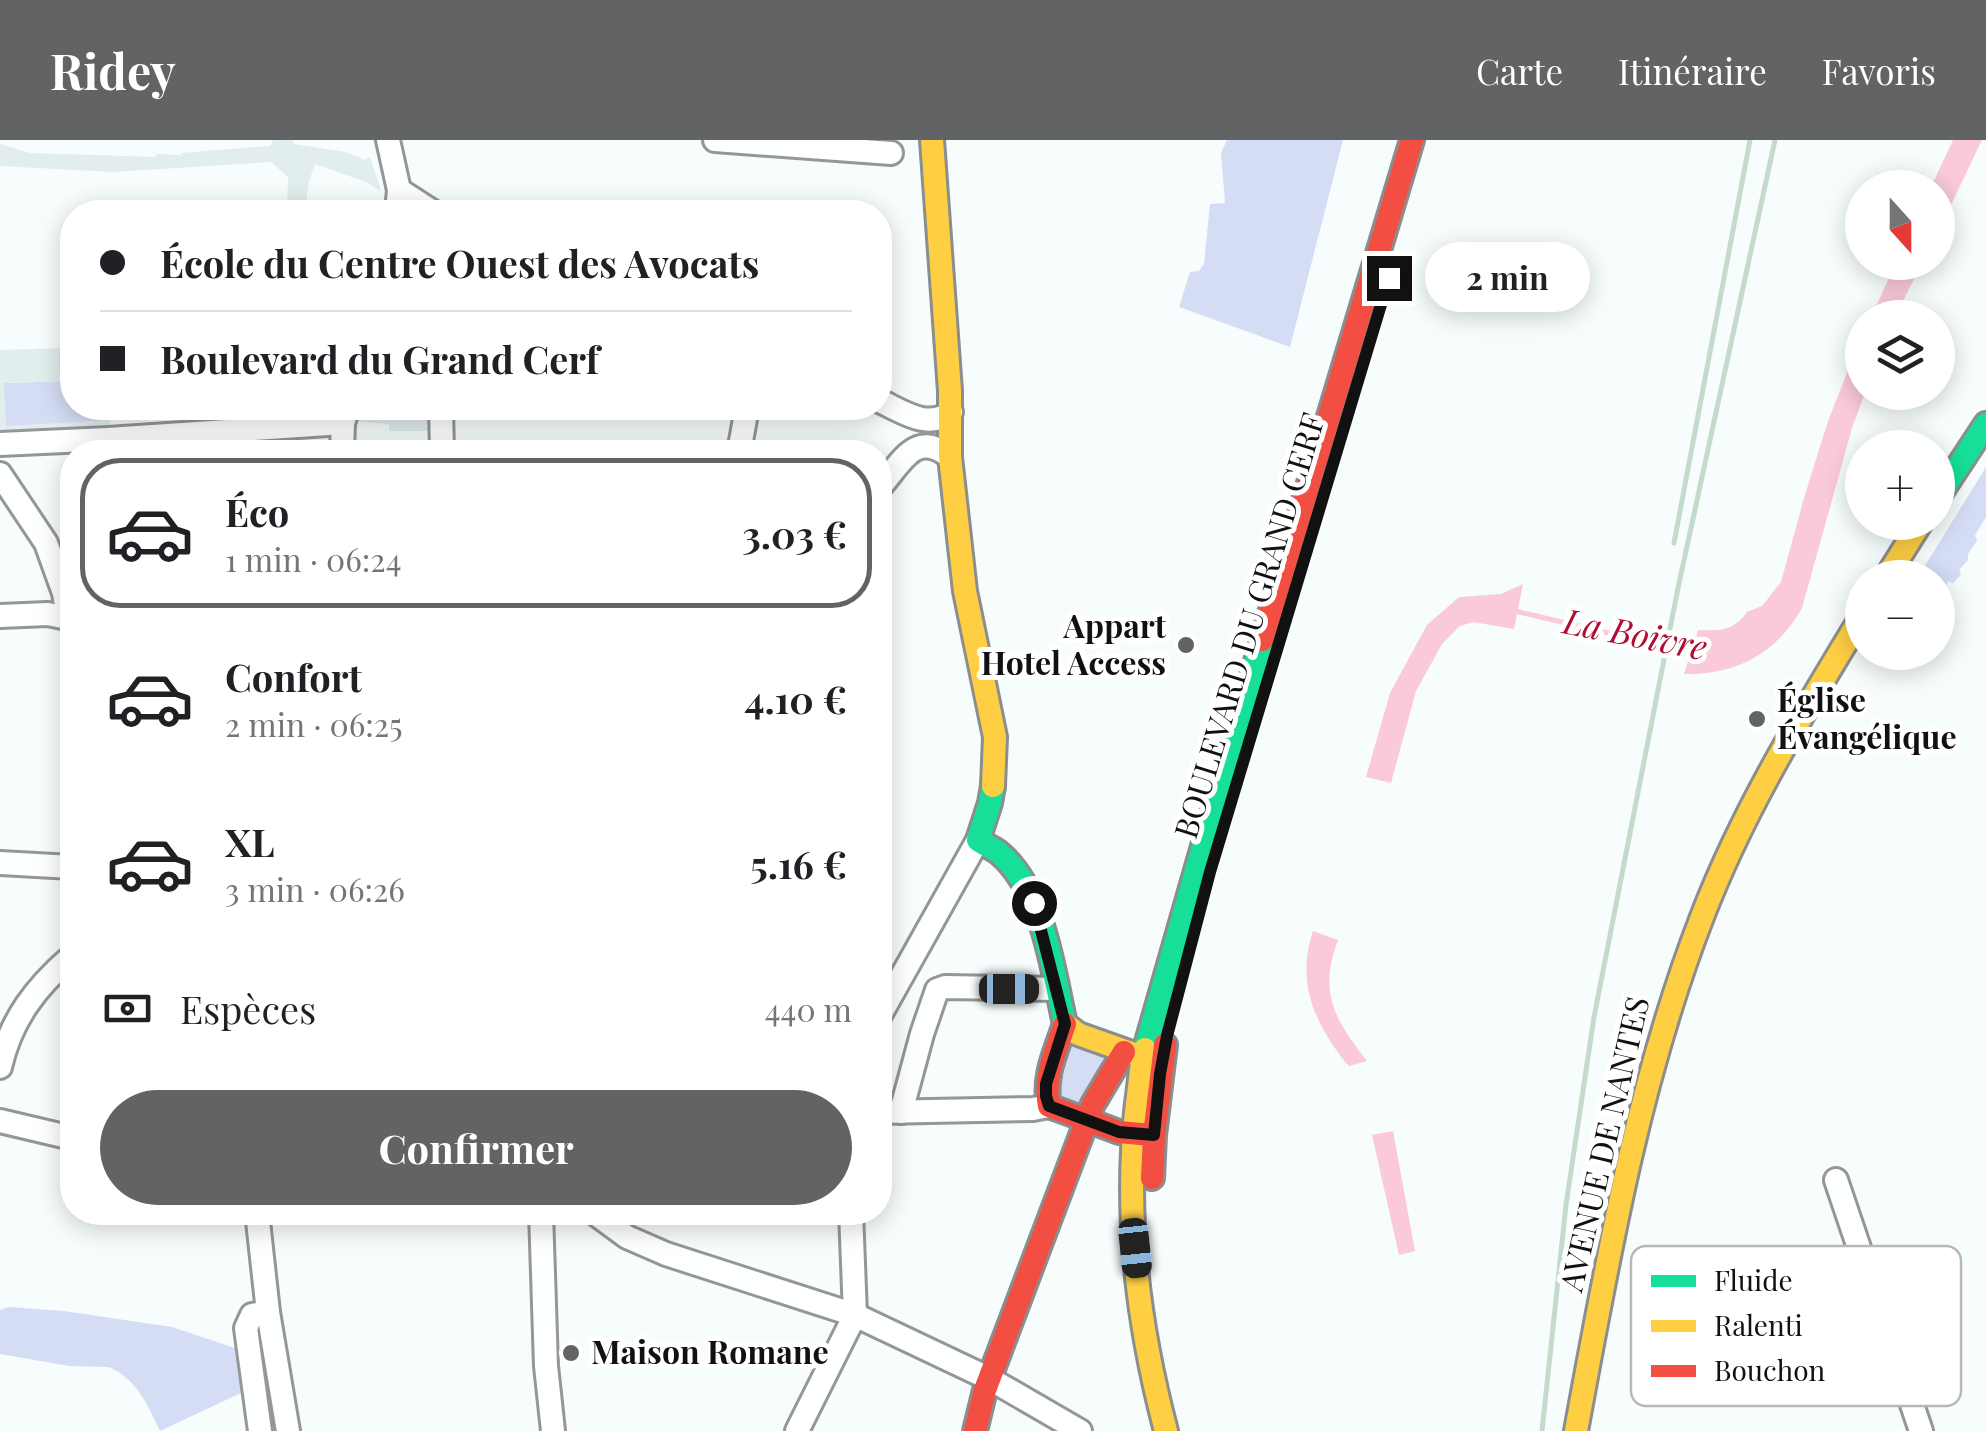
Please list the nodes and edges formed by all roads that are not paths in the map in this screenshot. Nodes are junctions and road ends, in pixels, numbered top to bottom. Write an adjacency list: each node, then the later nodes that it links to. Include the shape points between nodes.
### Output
1 (388, 140): 7 (street)
2 (714, 140): 6 (street)
3 (932, 140): 9 (main road)
4 (1412, 140): 30 (main road, BOULEVARD DU GRAND CERF)
5 (1429, 140): 30 (main road, BOULEVARD DU GRAND CERF, via 1210,872)
6 (891, 153)
7 (398, 200)
8 (892, 407): 9 (street, via 928,420)
9 (951, 412): 15 (main road)
10 (251, 420): 12 (street)
11 (1986, 424): 16 (main road)
12 (86, 440)
13 (60, 441): 14 (street)
14 (0, 444)
15 (950, 458): 18 (street, via 936,448 916,447); 23 (main road, via 965,591 995,738 990,804)
16 (1955, 470)
17 (0, 474): 19 (street, via 46,542)
18 (892, 474)
19 (60, 582)
20 (0, 616): 21 (street)
21 (60, 616)
22 (1845, 644): 57 (main road, AVENUE DE NANTES, via 1760,792 1684,964 1647,1080)
23 (978, 840): 27 (main road, via 1008,862 1034,903); 28 (street)
24 (0, 863): 25 (street)
25 (60, 866)
26 (60, 967): 31 (street, via 28,1000)
27 (1056, 989): 29 (main road); 33 (street, via 937,990)
28 (892, 994)
29 (1065, 1024): 30 (main road); 32 (main road, via 1046,1084)
30 (1143, 1056): 36 (main road, via 1094,1104); 37 (main road, BOULEVARD DU GRAND CERF)
31 (0, 1067)
32 (1049, 1106): 34 (street); 36 (main road)
33 (892, 1107)
34 (892, 1112)
35 (0, 1120): 38 (street)
36 (1088, 1121): 37 (main road); 47 (main road)
37 (1144, 1134): 55 (main road, via 1132,1190 1135,1248); 56 (main road, via 1170,1378)
38 (60, 1135)
39 (1836, 1180): 44 (street)
40 (258, 1225): 45 (street)
41 (541, 1225): 51 (street)
42 (611, 1225): 46 (street, via 666,1254)
43 (852, 1225): 46 (street)
44 (1858, 1246)
45 (268, 1312): 49 (street, via 252,1315 247,1325); 50 (street)
46 (855, 1315): 47 (street); 52 (street)
47 (990, 1379): 53 (main road); 54 (street)
48 (1913, 1406): 58 (street)
49 (260, 1431)
50 (288, 1431)
51 (553, 1431)
52 (797, 1431)
53 (974, 1431)
54 (1080, 1431)
55 (1166, 1431)
56 (1182, 1431)
57 (1576, 1431)
58 (1921, 1431)

